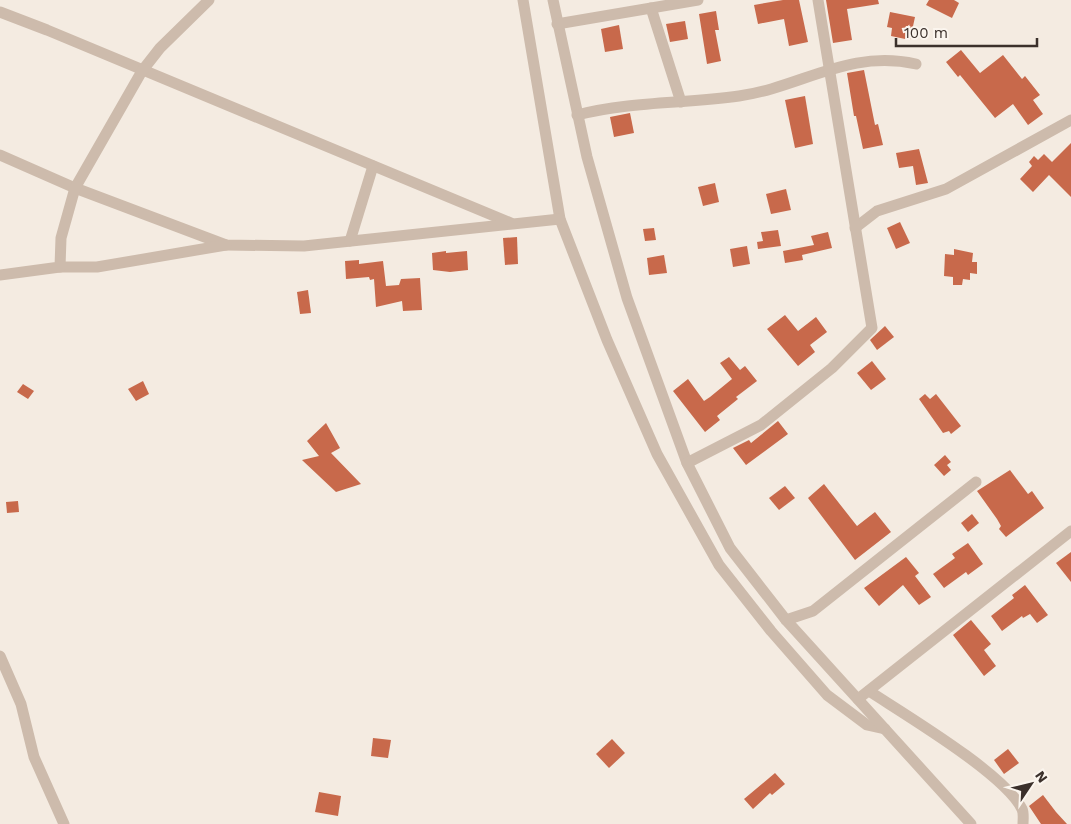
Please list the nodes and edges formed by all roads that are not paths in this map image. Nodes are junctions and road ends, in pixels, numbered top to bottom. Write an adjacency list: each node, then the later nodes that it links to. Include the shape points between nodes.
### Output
1 (209, 0): 12 (street, via 160,48)
2 (523, 0): 19 (street)
3 (552, 0): 9 (street)
4 (698, 0): 7 (street)
5 (818, 0): 11 (street)
6 (631, 6): 7 (street); 9 (street)
7 (651, 8): 13 (street)
8 (0, 12): 12 (street)
9 (557, 24): 14 (street)
10 (916, 64): 11 (street, via 875,59)
11 (828, 69): 13 (street, via 782,86 740,96); 21 (street)
12 (142, 71): 17 (street); 18 (street)
13 (681, 102): 14 (street, via 628,105)
14 (577, 115): 26 (street, via 627,298)
15 (1071, 120): 21 (street, via 946,189 877,211)
16 (0, 155): 18 (street)
17 (373, 166): 20 (street); 22 (street)
18 (75, 188): 23 (street); 24 (street, via 61,238)
19 (560, 219): 20 (street); 33 (street, via 607,340 657,454 719,565 827,695 867,725)
20 (513, 224): 22 (street)
21 (855, 228): 26 (street, via 872,328 832,368 761,425)
22 (350, 241): 23 (street, via 304,246)
23 (226, 245): 24 (street, via 97,267)
24 (60, 267): 25 (street)
25 (0, 274)
26 (687, 463): 29 (street, via 730,548)
27 (976, 482): 29 (street, via 813,611)
28 (1071, 531): 31 (street)
29 (786, 620): 32 (street)
30 (0, 656): 34 (street, via 21,704 34,757)
31 (869, 691): 32 (street); 36 (street, via 992,775 1022,810)
32 (858, 699): 33 (street)
33 (885, 729): 35 (street)
34 (64, 824)
35 (972, 824)
36 (1022, 824)

